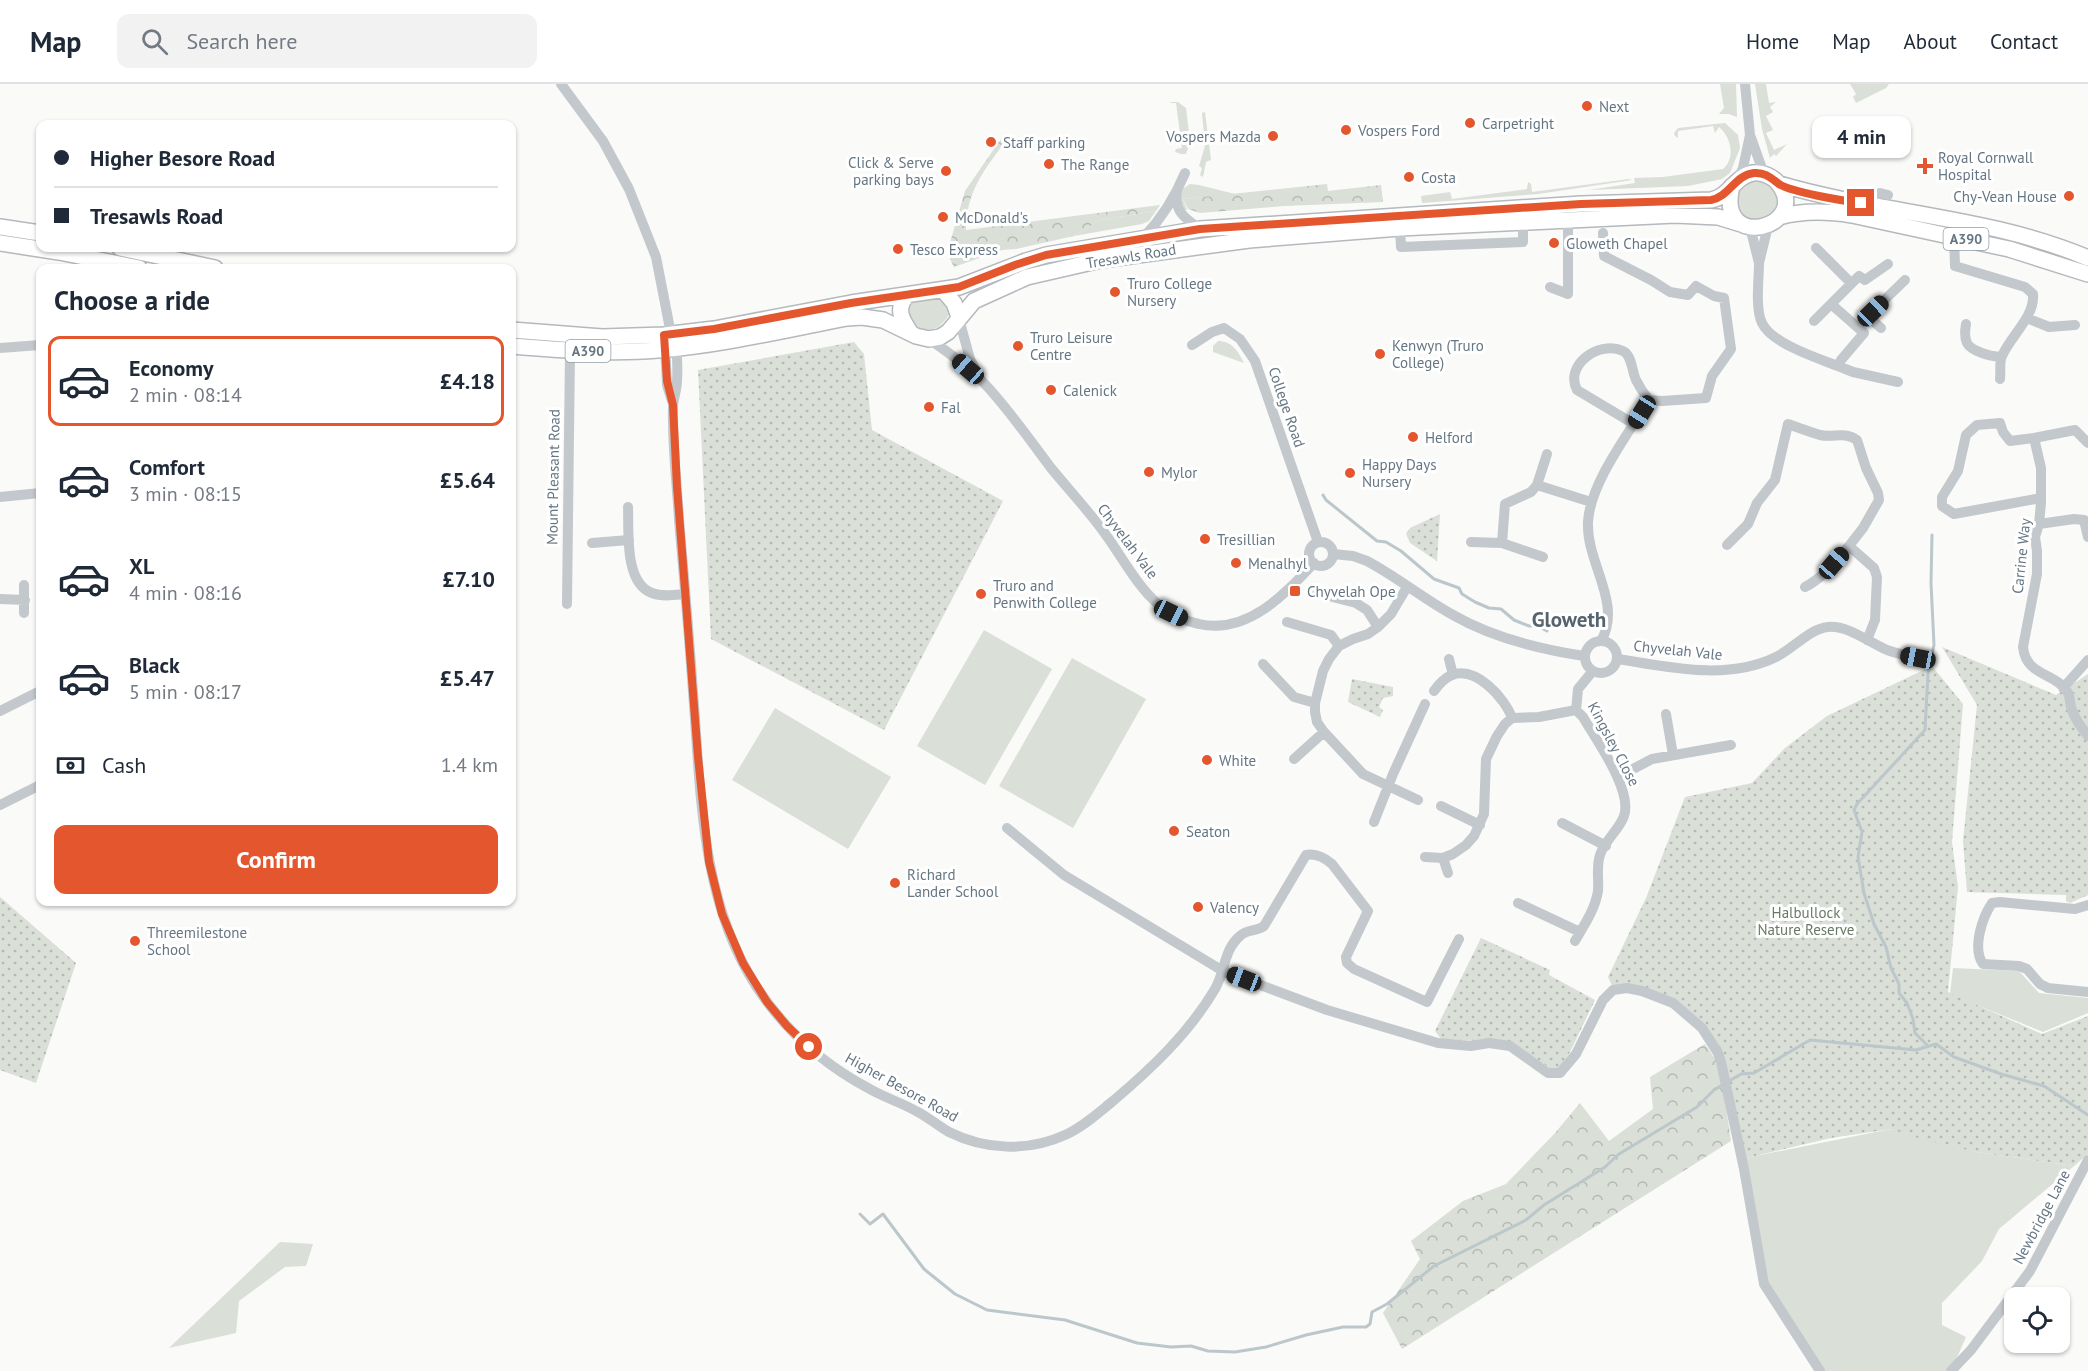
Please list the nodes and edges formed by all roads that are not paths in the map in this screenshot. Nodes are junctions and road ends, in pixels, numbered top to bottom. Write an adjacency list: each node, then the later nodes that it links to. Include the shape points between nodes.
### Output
1 (561, 84): 50 (street, Higher Besore Road, via 603,141 629,189 656,256)
2 (1745, 84): 3 (street)
3 (1750, 135): 5 (street); 6 (street)
4 (1185, 173): 8 (street)
5 (1764, 174): 6 (highway, A390, via 1744,176); 7 (highway, A390)
6 (1735, 184): 15 (highway, via 1730,206); 17 (highway, Tresawls Road / A390, via 1723,196 1711,200 1581,204)
7 (1779, 184): 10 (highway, A390); 13 (highway, via 1785,199)
8 (1178, 191): 17 (street, via 1179,212); 20 (street)
9 (1888, 195): 10 (street, via 1880,193)
10 (1861, 203): 28 (highway, A390, via 2012,232)
11 (1568, 220): 12 (highway, Tresawls Road / A390); 15 (highway, Tresawls Road / A390, via 1704,216); 37 (street, via 1573,296)
12 (1523, 222): 16 (highway, Tresawls Road / A390); 16 (street, via 1524,242 1395,247)
13 (1773, 222): 15 (highway, A390, via 1761,228); 21 (highway, A390, via 1794,213 1828,211); 30 (street)
14 (0, 227): 18 (highway)
15 (1748, 227): 30 (street)
16 (1400, 228): 41 (highway, Tresawls Road / A390, via 1250,240 1086,263 1012,283 974,301)
17 (1200, 229): 20 (highway, Tresawls Road / A390)
18 (36, 232)
19 (1603, 233): 27 (street)
20 (1144, 237): 38 (highway, Tresawls Road / A390, via 1036,258 967,285)
21 (1954, 237): 34 (highway, A390, via 2009,249); 42 (street, via 1955,266 2025,287 2033,294 2034,303)
22 (0, 243): 23 (highway)
23 (36, 248)
24 (1816, 248): 36 (street)
25 (59, 252): 31 (highway)
26 (139, 252): 32 (highway)
27 (1604, 256): 29 (street); 61 (street, via 1670,292 1688,295 1696,286 1724,298 1731,349 1712,376 1706,398)
28 (2088, 258)
29 (1594, 263)
30 (1759, 263): 57 (street, via 1759,309 1768,332)
31 (119, 264)
32 (196, 264)
33 (1888, 264): 36 (street, via 1864,280 1859,276)
34 (2088, 274)
35 (1905, 280): 48 (street, via 1873,311 1878,325)
36 (1851, 283): 40 (street)
37 (1551, 286)
38 (943, 290): 39 (highway, A390); 41 (highway, via 954,303)
39 (907, 295): 47 (highway, via 900,315); 50 (highway, A390)
40 (1831, 304): 43 (street); 48 (street)
41 (959, 318): 49 (highway, A390, via 948,332); 59 (street, Chyvelah Vale, via 970,359)
42 (2027, 318): 45 (street, via 2049,327); 56 (street)
43 (1814, 321)
44 (1966, 324): 56 (street, via 1965,340 1969,346)
45 (2075, 325)
46 (516, 330): 50 (highway, A390)
47 (911, 333): 49 (highway, A390); 50 (highway, A390, via 883,320 862,316 716,343)
48 (1864, 333): 57 (street)
49 (929, 339): 59 (street, Chyvelah Vale)
50 (670, 340): 55 (highway, A390); 90 (street, Higher Besore Road, via 677,384 673,405)
51 (36, 345): 54 (street)
52 (1192, 345): 77 (street, College Road, via 1224,328 1249,351 1265,386)
53 (516, 346): 55 (highway, A390)
54 (0, 348)
55 (570, 351): 93 (street, Mount Pleasant Road)
56 (2002, 356): 58 (street)
57 (1838, 366): 60 (street)
58 (2000, 379)
59 (982, 382): 85 (street, Chyvelah Vale, via 1105,533 1144,588 1171,613 1201,625 1245,621 1285,592)
60 (1898, 382)
61 (1650, 400): 63 (street); 63 (street, via 1623,351 1599,350 1578,364 1573,374 1577,390)
62 (1792, 413): 64 (street)
63 (1634, 424): 72 (street)
64 (1788, 424): 81 (street, via 1775,480 1757,503 1748,524); 82 (street, via 1821,435 1845,434 1857,440 1879,500)
65 (2034, 438): 66 (street, via 2075,430); 71 (street, Carrine Way, via 2041,468); 71 (street, via 2010,441 2000,423 1977,425 1966,435 1958,471 1942,497 1942,506 1954,514)
66 (2088, 443)
67 (1547, 454): 68 (street)
68 (1538, 485): 72 (street); 80 (street, via 1505,504)
69 (36, 493): 70 (street)
70 (0, 497)
71 (2041, 498): 74 (street, Carrine Way)
72 (1591, 502): 98 (street, via 1589,545 1608,602)
73 (628, 507): 76 (street)
74 (2039, 524): 75 (street, via 2084,520); 108 (street, Carrine Way, via 2035,537 2037,574 2024,658)
75 (2088, 537)
76 (629, 540): 79 (street); 90 (street, via 633,573 640,585 658,594)
77 (1318, 542): 83 (street, via 1328,543); 85 (street, via 1310,549)
78 (1471, 542): 80 (street)
79 (592, 543)
80 (1502, 543): 84 (street)
81 (1727, 545)
82 (1849, 546): 88 (street, via 1826,572); 97 (street, via 1874,568 1877,577 1875,620)
83 (1333, 554): 85 (street, Chyvelah Vale, via 1327,564); 87 (street, via 1367,561)
84 (1543, 557)
85 (1314, 563)
86 (24, 585): 92 (street)
87 (1407, 587): 96 (street); 100 (street, via 1490,633)
88 (1805, 587)
89 (1317, 593): 96 (street, via 1356,603 1367,610)
90 (685, 594): 139 (street, Higher Besore Road, via 705,836 722,914 743,963 767,1002 809,1047 848,1076 965,1139 1007,1147 1041,1143 1080,1127 1140,1078 1203,1007)
91 (0, 599): 92 (street)
92 (25, 600): 94 (street)
93 (567, 604)
94 (24, 613)
95 (1287, 622): 99 (street, via 1331,635)
96 (1378, 627): 99 (street)
97 (1867, 640): 101 (street, Chyvelah Vale); 103 (street, Chyvelah Vale, via 1828,627 1777,657 1728,670)
98 (1601, 641): 100 (street, via 1588,646); 103 (street, Chyvelah Vale, via 1614,647)
99 (1340, 646): 112 (street, via 1323,671)
100 (1584, 656): 106 (street)
101 (1918, 658)
102 (1449, 659): 107 (street)
103 (1618, 659): 106 (street, Chyvelah Vale, via 1607,672)
104 (2088, 660): 108 (street)
105 (1263, 664): 112 (street, via 1294,697)
106 (1592, 672): 113 (street, Kingsley Close, via 1578,689)
107 (1453, 675): 109 (street); 116 (street, via 1463,674 1486,684)
108 (2063, 688): 118 (street)
109 (1434, 690)
110 (36, 693): 114 (street)
111 (1412, 702): 124 (street, via 1423,707)
112 (1315, 703): 117 (street, via 1317,722)
113 (1576, 710): 116 (street); 122 (street, Kingsley Close)
114 (0, 711)
115 (1666, 714): 120 (street)
116 (1512, 718): 130 (street, via 1497,736 1486,759 1486,801)
117 (1324, 732): 121 (street); 124 (street, via 1363,774)
118 (2088, 736)
119 (1731, 745): 120 (street)
120 (1673, 755): 122 (street, via 1652,759)
121 (1294, 759)
122 (1620, 779): 132 (street, Kingsley Close, via 1625,814)
123 (36, 787): 126 (street)
124 (1388, 787): 125 (street); 128 (street)
125 (1418, 800)
126 (0, 804)
127 (1441, 806): 130 (street)
128 (1374, 822)
129 (1562, 824): 132 (street)
130 (1480, 825): 134 (street, via 1466,845)
131 (1006, 828): 139 (street, via 1064,875)
132 (1606, 846): 136 (street, Kingsley Close, via 1598,867 1594,906 1578,936)
133 (1425, 857): 134 (street)
134 (1443, 858): 135 (street)
135 (1448, 873)
136 (1518, 903)
137 (2088, 906): 140 (street, via 2075,909 1992,903 1980,932 1979,957 1983,963 2027,969 2048,988)
138 (1459, 939): 139 (street, Higher Besore Road, via 1427,1002 1354,969 1346,957 1368,910 1332,864 1312,854 1306,855 1264,926 1238,937)
139 (1223, 971): 142 (street, via 1327,1010 1438,1043 1510,1046 1548,1073 1560,1073 1576,1054 1603,1000 1613,990 1642,991 1673,1003 1702,1028 1718,1053 1764,1284)
140 (2088, 992)
141 (2088, 1160): 143 (street, Newbridge Lane, via 2030,1271)
142 (1820, 1371)
143 (1951, 1371)

